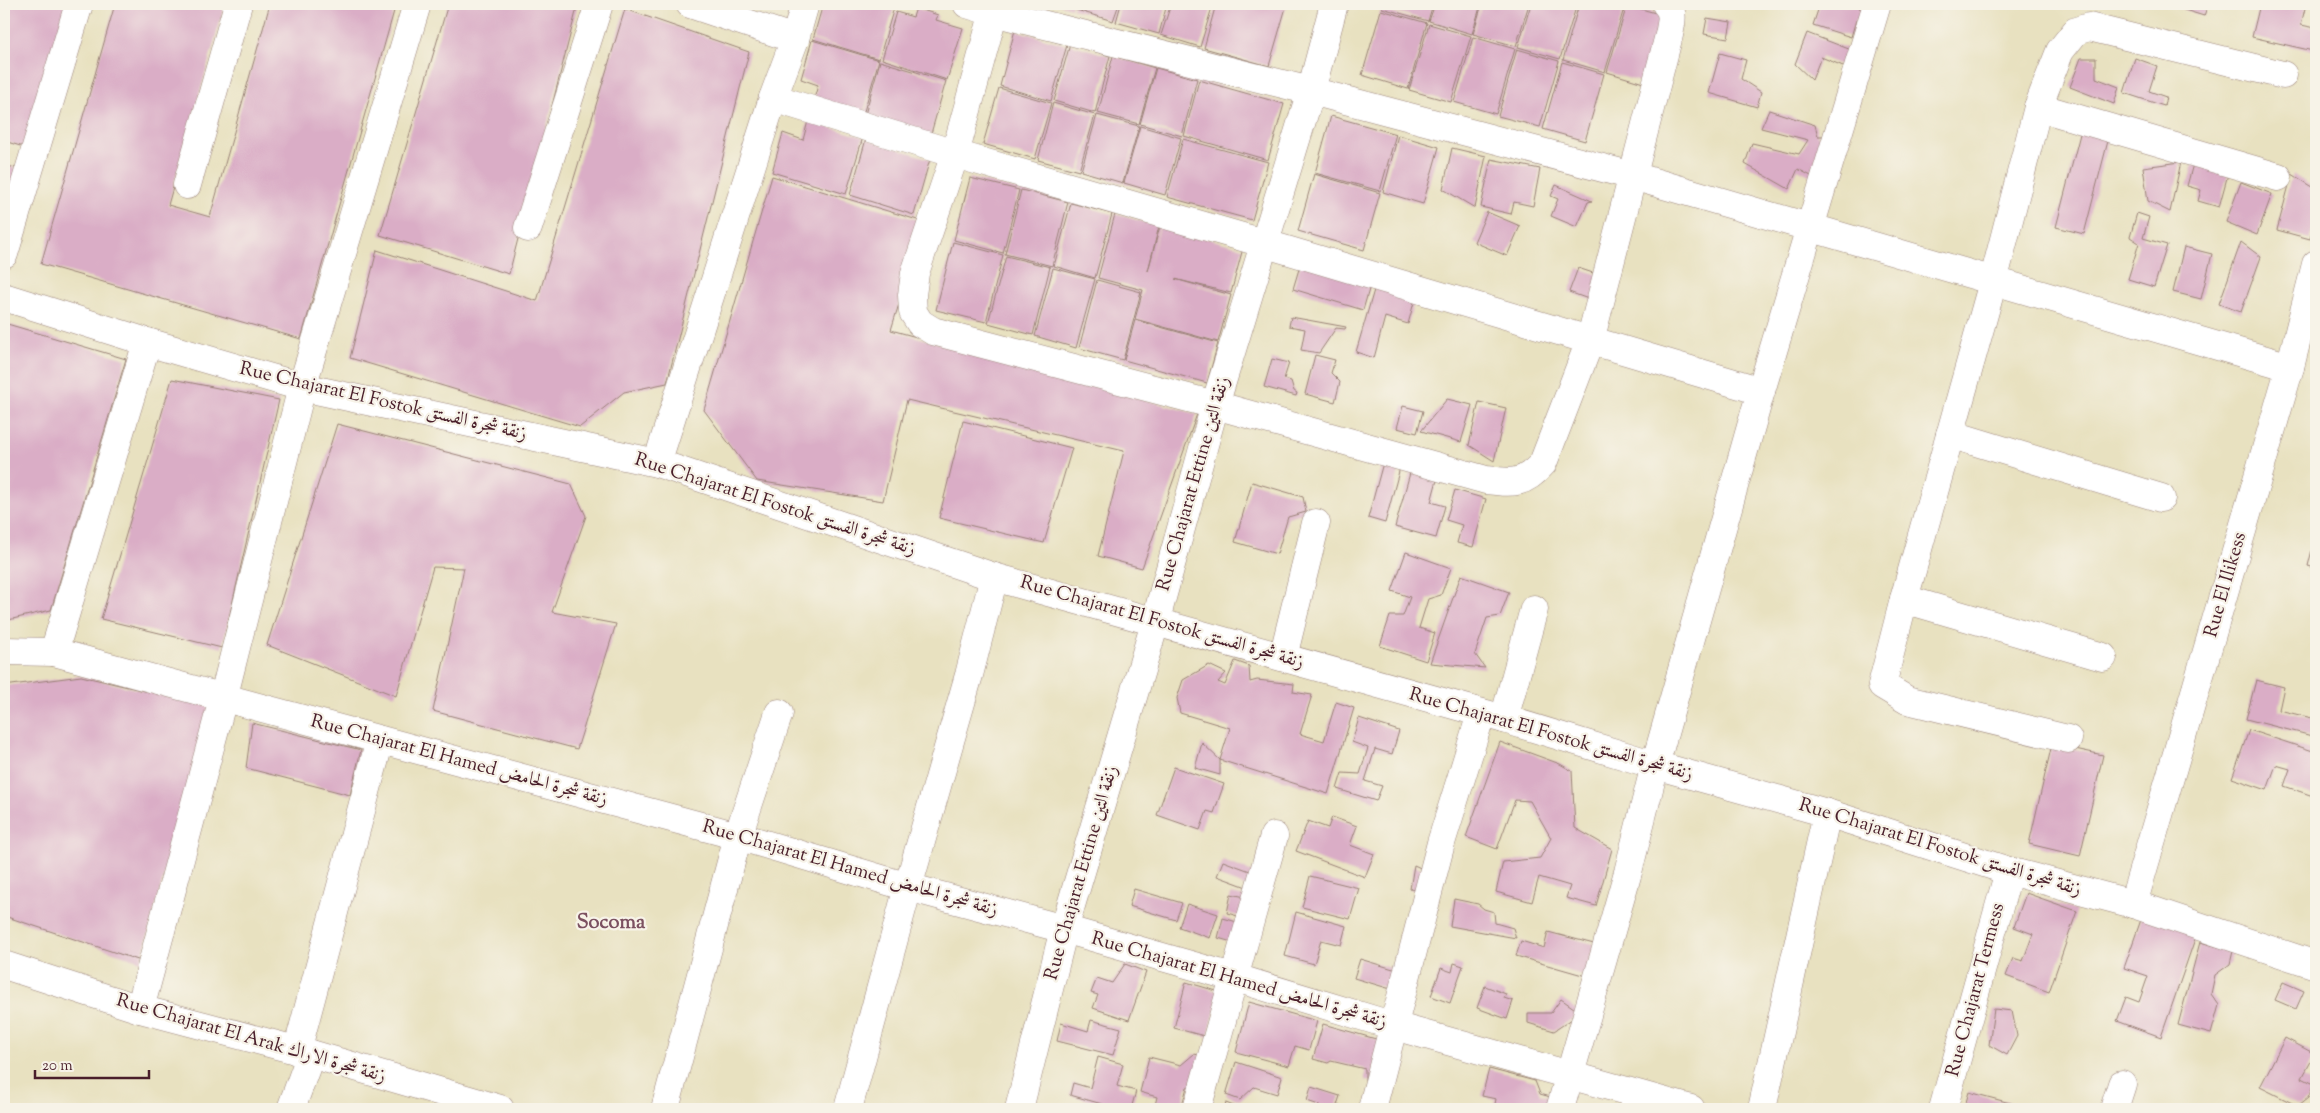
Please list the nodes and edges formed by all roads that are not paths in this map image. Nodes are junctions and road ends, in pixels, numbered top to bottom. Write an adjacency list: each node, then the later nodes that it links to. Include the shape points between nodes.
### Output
1 (79, 4): 24 (street)
2 (238, 4): 20 (street)
3 (417, 4): 31 (street)
4 (599, 4): 21 (street)
5 (690, 4): 12 (street)
6 (805, 4): 12 (street)
7 (967, 4): 11 (street)
8 (1334, 4): 14 (street, Rue Chajarat Ettine زنقة التين)
9 (1666, 4): 18 (street, via 1672,17 1669,35)
10 (1877, 4): 22 (street)
11 (994, 8): 14 (street); 17 (street)
12 (795, 39): 15 (street)
13 (2283, 75): 16 (street, via 2090,27 2076,31 2060,51)
14 (1311, 91): 18 (street); 23 (street, Rue Chajarat Ettine زنقة التين)
15 (773, 98): 17 (street); 35 (street)
16 (2038, 107): 19 (street); 26 (street)
17 (955, 154): 23 (street); 33 (street, via 915,273 913,312 920,324 933,331)
18 (1633, 176): 22 (street); 28 (street)
19 (2278, 177)
20 (188, 185)
21 (528, 228)
22 (1810, 228): 26 (street); 32 (street)
23 (1263, 243): 28 (street); 33 (street, Rue Chajarat Ettine زنقة التين)
24 (4, 254)
25 (2316, 264): 30 (street, Rue El Ilikess)
26 (1993, 282): 30 (street); 34 (street)
27 (4, 297): 29 (street, Rue Chajarat El Fostok زنقة شجرة الفستق)
28 (1590, 341): 32 (street); 33 (street, via 1543,463 1533,475 1519,482 1486,480)
29 (146, 342): 31 (street, Rue Chajarat El Fostok زنقة شجرة الفستق); 43 (street)
30 (2290, 367): 57 (street, Rue El Ilikess)
31 (302, 387): 35 (street, Rue Chajarat El Fostok زنقة شجرة الفستق); 46 (street)
32 (1761, 391): 51 (street)
33 (1215, 405): 41 (street, Rue Chajarat Ettine زنقة التين)
34 (1950, 434): 36 (street); 39 (street)
35 (657, 463): 38 (street, Rue Chajarat El Fostok زنقة شجرة الفستق)
36 (2161, 498)
37 (1316, 524): 44 (street)
38 (994, 577): 41 (street, Rue Chajarat El Fostok زنقة شجرة الفستق); 56 (street)
39 (1904, 599): 45 (street); 49 (street, via 1882,685 1907,700)
40 (1534, 609): 48 (street)
41 (1155, 623): 44 (street, Rue Chajarat El Fostok زنقة شجرة الفستق); 58 (street, Rue Chajarat Ettine زنقة التين)
42 (4, 651): 43 (street, Rue Chajarat El Hamed زنقة شجرة الحامض)
43 (54, 652): 46 (street, Rue Chajarat El Hamed زنقة شجرة الحامض)
44 (1283, 657): 48 (street, Rue Chajarat El Fostok زنقة شجرة الفستق)
45 (2104, 657)
46 (224, 699): 50 (street, Rue Chajarat El Hamed زنقة شجرة الحامض); 62 (street)
47 (779, 712): 53 (street)
48 (1492, 716): 51 (street, Rue Chajarat El Fostok زنقة شجرة الفستق); 63 (street, via 1441,843)
49 (2068, 739)
50 (380, 740): 53 (street, Rue Chajarat El Hamed زنقة شجرة الحامض); 64 (street)
51 (1655, 765): 52 (street, Rue Chajarat El Fostok زنقة شجرة الفستق); 65 (street)
52 (1827, 814): 55 (street, Rue Chajarat El Fostok زنقة شجرة الفستق); 76 (street)
53 (738, 836): 56 (street, Rue Chajarat El Hamed زنقة شجرة الحامض); 69 (street)
54 (1274, 836): 61 (street)
55 (2009, 871): 57 (street, Rue Chajarat El Fostok زنقة شجرة الفستق); 77 (street, Rue Chajarat Termess)
56 (908, 887): 58 (street, Rue Chajarat El Hamed زنقة شجرة الحامض); 70 (street)
57 (2133, 904): 60 (street, Rue Chajarat El Fostok زنقة شجرة الفستق)
58 (1064, 929): 61 (street, Rue Chajarat El Hamed زنقة شجرة الحامض); 71 (street, Rue Chajarat Ettine زنقة التين)
59 (4, 965): 62 (street, Rue Chajarat El Arak زنقة شجرة الاراك)
60 (2316, 965)
61 (1236, 978): 63 (street, Rue Chajarat El Hamed زنقة شجرة الحامض); 72 (street)
62 (140, 1009): 64 (street, Rue Chajarat El Arak زنقة شجرة الاراك)
63 (1394, 1026): 65 (street, Rue Chajarat El Hamed زنقة شجرة الحامض); 73 (street)
64 (304, 1052): 67 (street, Rue Chajarat El Arak زنقة شجرة الاراك); 68 (street)
65 (1569, 1076): 74 (street); 75 (street, Rue Chajarat El Hamed زنقة شجرة الحامض)
66 (2122, 1084): 78 (street)
67 (485, 1107)
68 (291, 1109)
69 (665, 1109)
70 (848, 1109)
71 (1019, 1109)
72 (1197, 1109)
73 (1372, 1109)
74 (1560, 1109)
75 (1691, 1109)
76 (1762, 1109)
77 (1943, 1109)
78 (2114, 1109)

